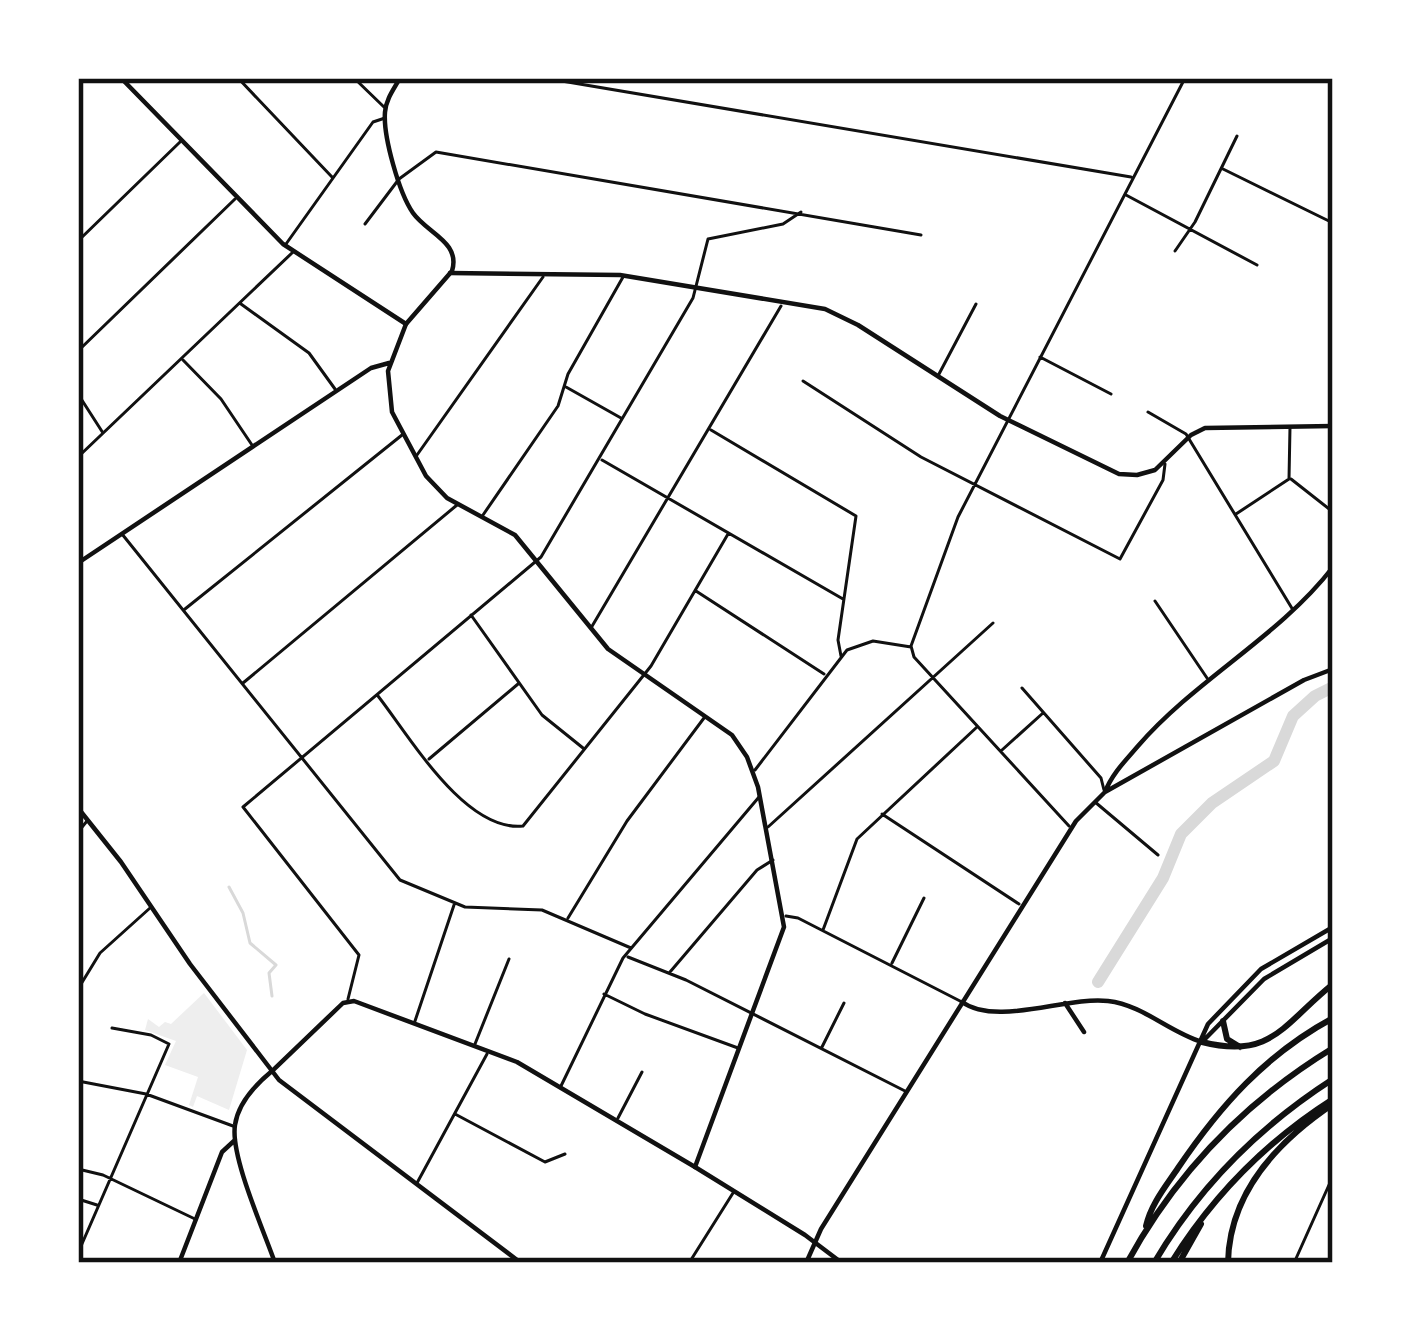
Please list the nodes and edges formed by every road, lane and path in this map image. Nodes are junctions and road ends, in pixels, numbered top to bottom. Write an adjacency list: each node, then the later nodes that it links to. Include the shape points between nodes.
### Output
1 (121, 78): 11 (main road)
2 (238, 78): 13 (street)
3 (354, 78): 8 (street)
4 (400, 78): 8 (main road)
5 (544, 78): 7 (street)
6 (1185, 78): 14 (street)
7 (566, 80): 14 (street)
8 (386, 108): 9 (main road)
9 (385, 118): 13 (street, via 373,122); 15 (main road)
10 (1237, 136): 12 (street)
11 (182, 140): 17 (main road); 23 (street)
12 (1221, 168): 19 (street); 21 (street)
13 (334, 178): 24 (street)
14 (1133, 178): 16 (street)
15 (399, 179): 18 (street, via 440,152); 20 (street); 28 (main road, via 416,217 453,253)
16 (1124, 195): 21 (street); 37 (street)
17 (237, 198): 24 (main road); 36 (street)
18 (802, 212): 22 (street); 31 (street, via 783,224 708,239)
19 (1333, 223)
20 (364, 224)
21 (1191, 228): 26 (street); 27 (street)
22 (921, 235)
23 (78, 241)
24 (284, 245): 25 (main road)
25 (293, 251): 33 (street); 35 (main road)
26 (1175, 251)
27 (1257, 265)
28 (450, 273): 29 (main road); 35 (main road)
29 (546, 273): 30 (main road); 57 (street)
30 (624, 275): 31 (main road); 42 (street)
31 (697, 287): 32 (main road); 47 (street)
32 (784, 301): 40 (main road, via 839,314); 51 (street)
33 (239, 303): 38 (street); 43 (street, via 309,352)
34 (976, 304): 40 (street)
35 (406, 324): 39 (main road)
36 (78, 351)
37 (1040, 357): 45 (street); 48 (street)
38 (181, 358): 52 (street); 55 (street)
39 (389, 363): 43 (main road); 53 (main road, via 389,401)
40 (938, 376): 48 (main road)
41 (802, 381): 61 (street)
42 (564, 386): 47 (street); 66 (street)
43 (337, 391): 55 (main road)
44 (78, 394): 52 (street)
45 (1112, 394)
46 (1148, 412): 54 (street)
47 (622, 419): 58 (street)
48 (1008, 420): 59 (main road, via 1119,475 1145,474); 61 (street)
49 (1333, 426): 50 (main road)
50 (1290, 427): 54 (main road, via 1209,428); 60 (street)
51 (710, 429): 62 (street); 73 (street, via 856,517)
52 (103, 434): 56 (street)
53 (404, 434): 57 (main road); 75 (street)
54 (1188, 437): 59 (main road); 65 (street)
55 (253, 447): 67 (main road)
56 (78, 457)
57 (416, 457): 63 (main road, via 431,484)
58 (599, 458): 62 (street); 69 (street)
59 (1165, 462): 61 (street, via 1123,559)
60 (1290, 477): 64 (street); 65 (street)
61 (974, 485): 80 (street)
62 (669, 499): 68 (street); 79 (street)
63 (458, 504): 66 (main road); 88 (street)
64 (1333, 512)
65 (1234, 515): 76 (street)
66 (482, 517): 69 (main road)
67 (122, 533): 70 (main road); 75 (street)
68 (728, 534): 72 (street); 73 (street)
69 (537, 561): 77 (street); 79 (main road)
70 (78, 563)
71 (1333, 567): 76 (main road)
72 (695, 590): 83 (street); 84 (street)
73 (845, 600): 81 (street)
74 (1154, 601): 86 (street)
75 (183, 610): 88 (street)
76 (1293, 610): 86 (main road)
77 (471, 615): 87 (street); 90 (street)
78 (993, 623): 85 (street)
79 (590, 630): 83 (main road)
80 (911, 647): 81 (street, via 866,642); 85 (street)
81 (841, 656): 84 (street)
82 (1333, 669): 99 (main road)
83 (644, 674): 92 (main road); 94 (street)
84 (825, 675): 98 (street)
85 (933, 678): 93 (street); 107 (street)
86 (1208, 680): 99 (main road, via 1162,719)
87 (520, 683): 94 (street); 97 (street)
88 (242, 684): 96 (street)
89 (1022, 688): 91 (street)
90 (376, 694): 96 (street); 97 (street)
91 (1043, 713): 95 (street); 99 (street)
92 (706, 716): 98 (main road, via 740,743); 116 (street, via 627,821)
93 (978, 726): 95 (street); 103 (street)
94 (584, 749): 97 (street, via 518,828 474,813)
95 (1000, 752): 106 (street)
96 (301, 758): 112 (street, via 400,880); 130 (street, via 243,810 359,957)
97 (428, 760)
98 (753, 771): 100 (main road)
99 (1105, 792): 101 (main road)
100 (760, 796): 107 (main road); 122 (street)
101 (1095, 802): 106 (main road); 109 (street)
102 (78, 808): 104 (main road)
103 (882, 814): 113 (street); 118 (street, via 856,841)
104 (88, 820): 105 (main road); 108 (street); 114 (main road)
105 (78, 822)
106 (1070, 827): 113 (main road)
107 (766, 828): 110 (main road)
108 (78, 832)
109 (1158, 855)
110 (773, 860): 115 (main road); 126 (street)
111 (924, 898): 125 (street)
112 (455, 904): 116 (street); 137 (street)
113 (1021, 905): 131 (main road)
114 (152, 906): 128 (street, via 100,953); 147 (main road)
115 (784, 916): 118 (street); 134 (main road)
116 (567, 920): 122 (street)
117 (1333, 927): 119 (main road)
118 (823, 930): 125 (street)
119 (1313, 936): 121 (main road); 140 (main road, via 1243,985)
120 (1333, 938): 121 (main road)
121 (1317, 945): 136 (main road, via 1264,980)
122 (631, 948): 123 (street)
123 (626, 955): 126 (street); 129 (street)
124 (508, 959): 141 (street)
125 (891, 965): 131 (street)
126 (670, 973): 134 (street)
127 (1333, 984): 142 (highway, via 1274,1038)
128 (78, 989)
129 (604, 994): 144 (street); 151 (street)
130 (348, 1000): 137 (main road); 147 (main road)
131 (962, 1002): 133 (main road, via 986,1012); 152 (main road)
132 (844, 1003): 145 (street)
133 (1065, 1003): 139 (main road); 140 (main road, via 1125,1005)
134 (753, 1014): 144 (main road); 145 (street)
135 (1333, 1018): 169 (highway, via 1278,1053 1228,1102 1157,1201)
136 (1223, 1021): 140 (main road); 142 (highway, via 1227,1039)
137 (414, 1023): 141 (main road)
138 (112, 1028): 153 (street, via 168,1042)
139 (1084, 1032)
140 (1202, 1042): 142 (highway); 178 (main road)
141 (475, 1046): 146 (main road)
142 (1243, 1048)
143 (1333, 1048): 169 (highway, via 1229,1128)
144 (740, 1049): 160 (main road)
145 (821, 1049): 152 (street)
146 (489, 1051): 151 (main road); 155 (street)
147 (272, 1071): 157 (main road, via 246,1098); 164 (main road)
148 (642, 1072): 156 (street)
149 (1333, 1079): 180 (highway, via 1237,1155)
150 (78, 1082): 153 (street)
151 (561, 1086): 156 (main road)
152 (907, 1092): 170 (main road)
153 (146, 1094): 157 (street); 163 (street)
154 (1333, 1101): 181 (highway, via 1268,1148 1203,1218); 182 (highway, via 1251,1183 1235,1216)
155 (454, 1114): 159 (street, via 544,1162); 164 (street)
156 (617, 1120): 160 (main road)
157 (235, 1126): 158 (main road)
158 (235, 1140): 168 (main road, via 223,1150); 173 (main road)
159 (565, 1154)
160 (695, 1167): 165 (main road)
161 (78, 1169): 163 (street)
162 (1333, 1177): 183 (street)
163 (110, 1179): 167 (street); 168 (street)
164 (416, 1184): 174 (main road)
165 (734, 1192): 170 (main road); 175 (street)
166 (78, 1199): 167 (street)
167 (99, 1206): 171 (street)
168 (196, 1219): 172 (main road)
169 (1146, 1231): 179 (highway)
170 (815, 1242): 176 (main road); 177 (main road)
171 (78, 1253)
172 (179, 1263)
173 (274, 1263)
174 (521, 1263)
175 (689, 1263)
176 (806, 1263)
177 (842, 1263)
178 (1100, 1263)
179 (1127, 1263)
180 (1154, 1263)
181 (1175, 1263)
182 (1228, 1263)
183 (1294, 1263)

